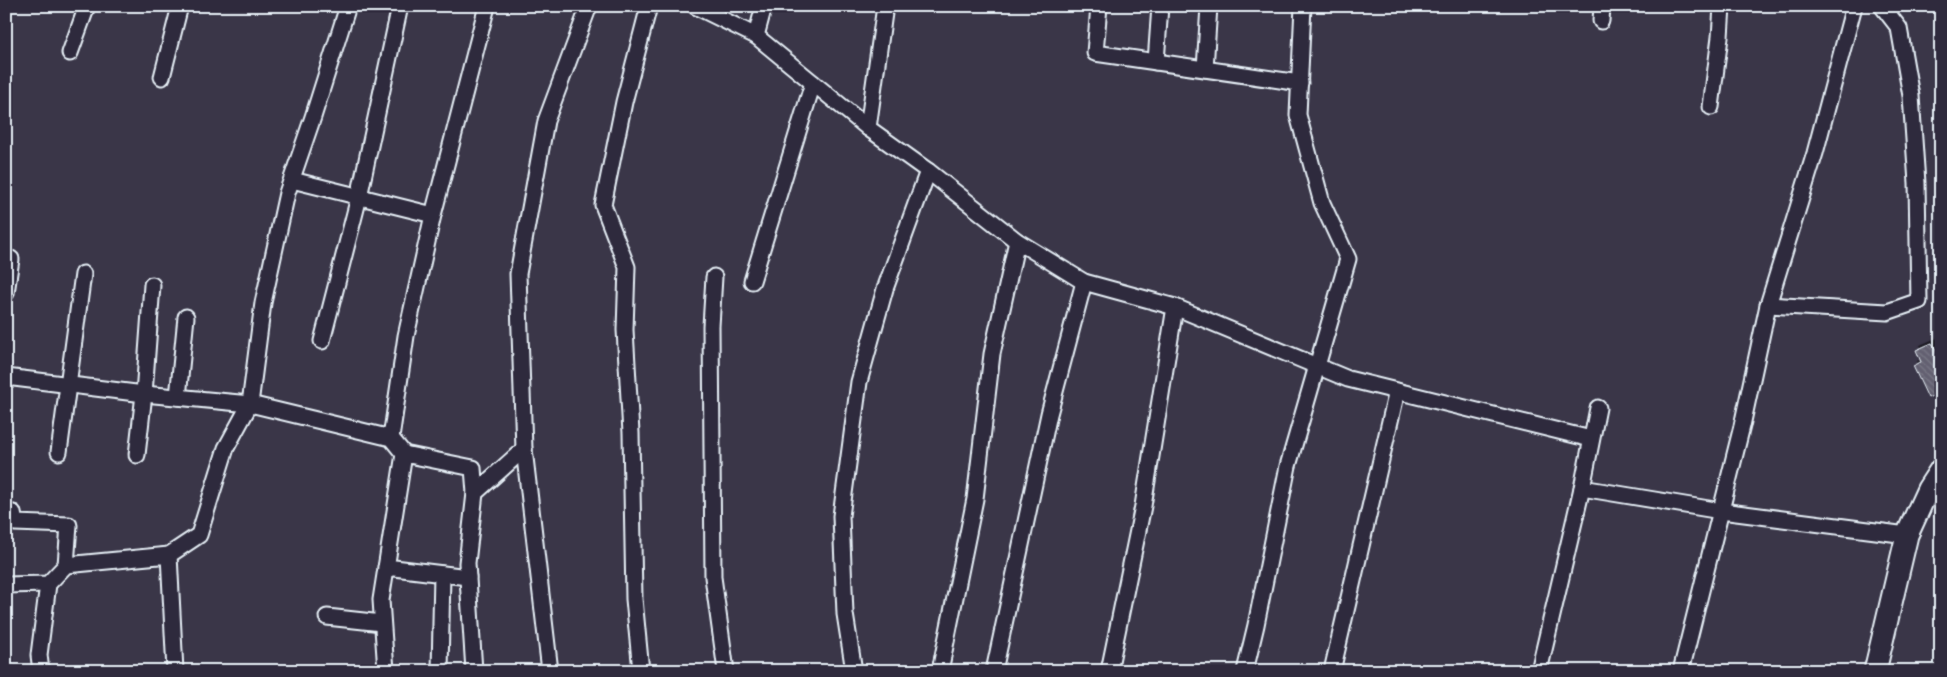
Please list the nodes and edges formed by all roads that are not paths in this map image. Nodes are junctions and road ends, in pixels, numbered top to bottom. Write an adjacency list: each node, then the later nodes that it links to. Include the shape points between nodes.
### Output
1 (87, 6): 19 (street)
2 (180, 6): 22 (street)
3 (348, 6): 28 (street)
4 (400, 6): 29 (street)
5 (486, 6): 30 (street)
6 (589, 6): 53 (street, via 546,121 518,274)
7 (649, 6): 78 (street, via 624,102 603,205 627,267 624,330 631,433 634,599)
8 (695, 6): 18 (street)
9 (764, 6): 18 (street)
10 (884, 6): 26 (street)
11 (1099, 6): 20 (street, via 1095,53)
12 (1160, 6): 20 (street)
13 (1209, 6): 21 (street)
14 (1304, 6): 24 (street)
15 (1722, 6): 25 (street)
16 (1854, 6): 39 (street, via 1815,154)
17 (1882, 6): 39 (street, via 1899,28 1911,96 1917,183 1919,301 1887,312)
18 (756, 36): 23 (street)
19 (70, 53)
20 (1156, 62): 21 (street)
21 (1205, 69): 24 (street)
22 (162, 77)
23 (813, 82): 26 (street); 35 (street)
24 (1300, 83): 43 (street, via 1298,114 1322,204 1348,260)
25 (1711, 107)
26 (868, 128): 27 (street)
27 (928, 171): 31 (street); 80 (street, via 885,289 859,382 840,516 845,614)
28 (292, 180): 29 (street); 49 (street, via 263,303)
29 (360, 197): 30 (street); 42 (street)
30 (433, 214): 51 (street, via 406,336)
31 (1017, 241): 36 (street); 81 (street, via 992,354 976,499)
32 (11, 259): 38 (street)
33 (84, 274): 45 (street)
34 (714, 277): 79 (street, via 711,326 713,577)
35 (752, 281)
36 (1084, 282): 40 (street); 82 (street, via 1049,414)
37 (152, 284): 47 (street)
38 (6, 293)
39 (1768, 305): 60 (street)
40 (1175, 307): 43 (street); 83 (street, via 1143,506)
41 (186, 316): 48 (street)
42 (322, 341)
43 (1316, 366): 46 (street, via 1348,379); 84 (street, via 1288,466)
44 (6, 377): 45 (street)
45 (68, 384): 47 (street); 54 (street)
46 (1397, 391): 52 (street); 85 (street)
47 (144, 394): 48 (street); 56 (street)
48 (178, 397): 49 (street)
49 (250, 404): 51 (street); 63 (street, via 226,448 199,534)
50 (1598, 408): 52 (street)
51 (391, 438): 55 (street)
52 (1592, 439): 58 (street)
53 (524, 449): 59 (street); 77 (street)
54 (60, 452)
55 (404, 454): 59 (street, via 472,468); 65 (street)
56 (137, 455)
57 (1941, 469): 62 (street)
58 (1582, 488): 60 (street); 86 (street)
59 (475, 493): 67 (street)
60 (1721, 511): 62 (street); 87 (street)
61 (6, 512): 64 (street, via 13,513 15,523 70,525)
62 (1907, 535): 88 (street)
63 (169, 555): 64 (street); 73 (street)
64 (66, 565): 68 (street)
65 (386, 567): 66 (street); 71 (street, via 381,600)
66 (442, 574): 67 (street); 75 (street)
67 (468, 577): 76 (street)
68 (48, 584): 69 (street); 72 (street, via 39,656)
69 (6, 585)
70 (327, 617): 71 (street)
71 (382, 624): 74 (street)
72 (41, 671)
73 (174, 671)
74 (386, 671)
75 (440, 671)
76 (474, 671)
77 (550, 671)
78 (641, 671)
79 (726, 671)
80 (854, 671)
81 (940, 671)
82 (994, 671)
83 (1109, 671)
84 (1245, 671)
85 (1332, 671)
86 (1539, 671)
87 (1682, 671)
88 (1875, 671)

